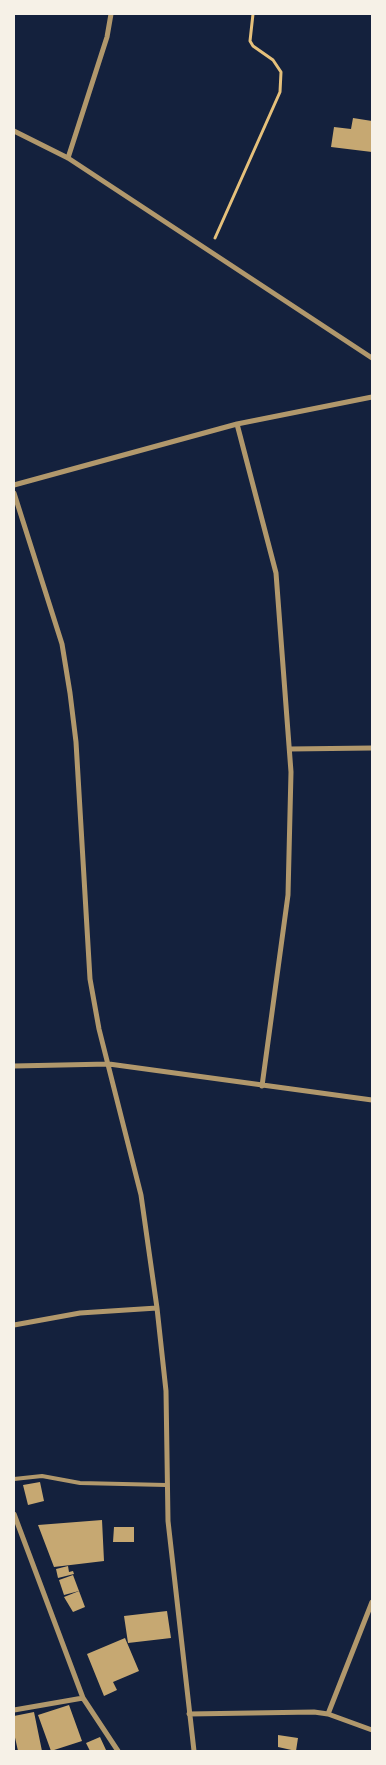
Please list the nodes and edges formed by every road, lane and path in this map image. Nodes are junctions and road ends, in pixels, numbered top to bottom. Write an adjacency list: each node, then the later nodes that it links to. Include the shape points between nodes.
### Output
1 (111, 14): 4 (street, via 107,37)
2 (253, 14): 5 (path, via 250,40 281,72 280,92)
3 (14, 131): 4 (street)
4 (68, 158): 5 (street)
5 (210, 250): 6 (street)
6 (372, 358)
7 (372, 397): 8 (street)
8 (237, 424): 9 (street); 12 (street, via 276,573)
9 (14, 485)
10 (14, 493): 13 (street, via 62,644 76,742 90,979)
11 (372, 748): 12 (street)
12 (290, 750): 15 (street, via 288,895)
13 (109, 1064): 14 (street); 15 (street); 17 (street, via 141,1195)
14 (14, 1066)
15 (262, 1086): 16 (street)
16 (372, 1100)
17 (157, 1308): 18 (street, via 80,1312); 20 (street, via 166,1391)
18 (14, 1325)
19 (14, 1479): 20 (lane, via 42,1476 80,1483)
20 (166, 1485): 25 (street)
21 (14, 1514): 23 (street)
22 (372, 1602): 26 (street)
23 (83, 1698): 24 (street); 28 (street)
24 (14, 1710)
25 (189, 1714): 26 (street); 29 (street)
26 (328, 1714): 27 (street)
27 (372, 1730)
28 (118, 1751)
29 (194, 1751)

